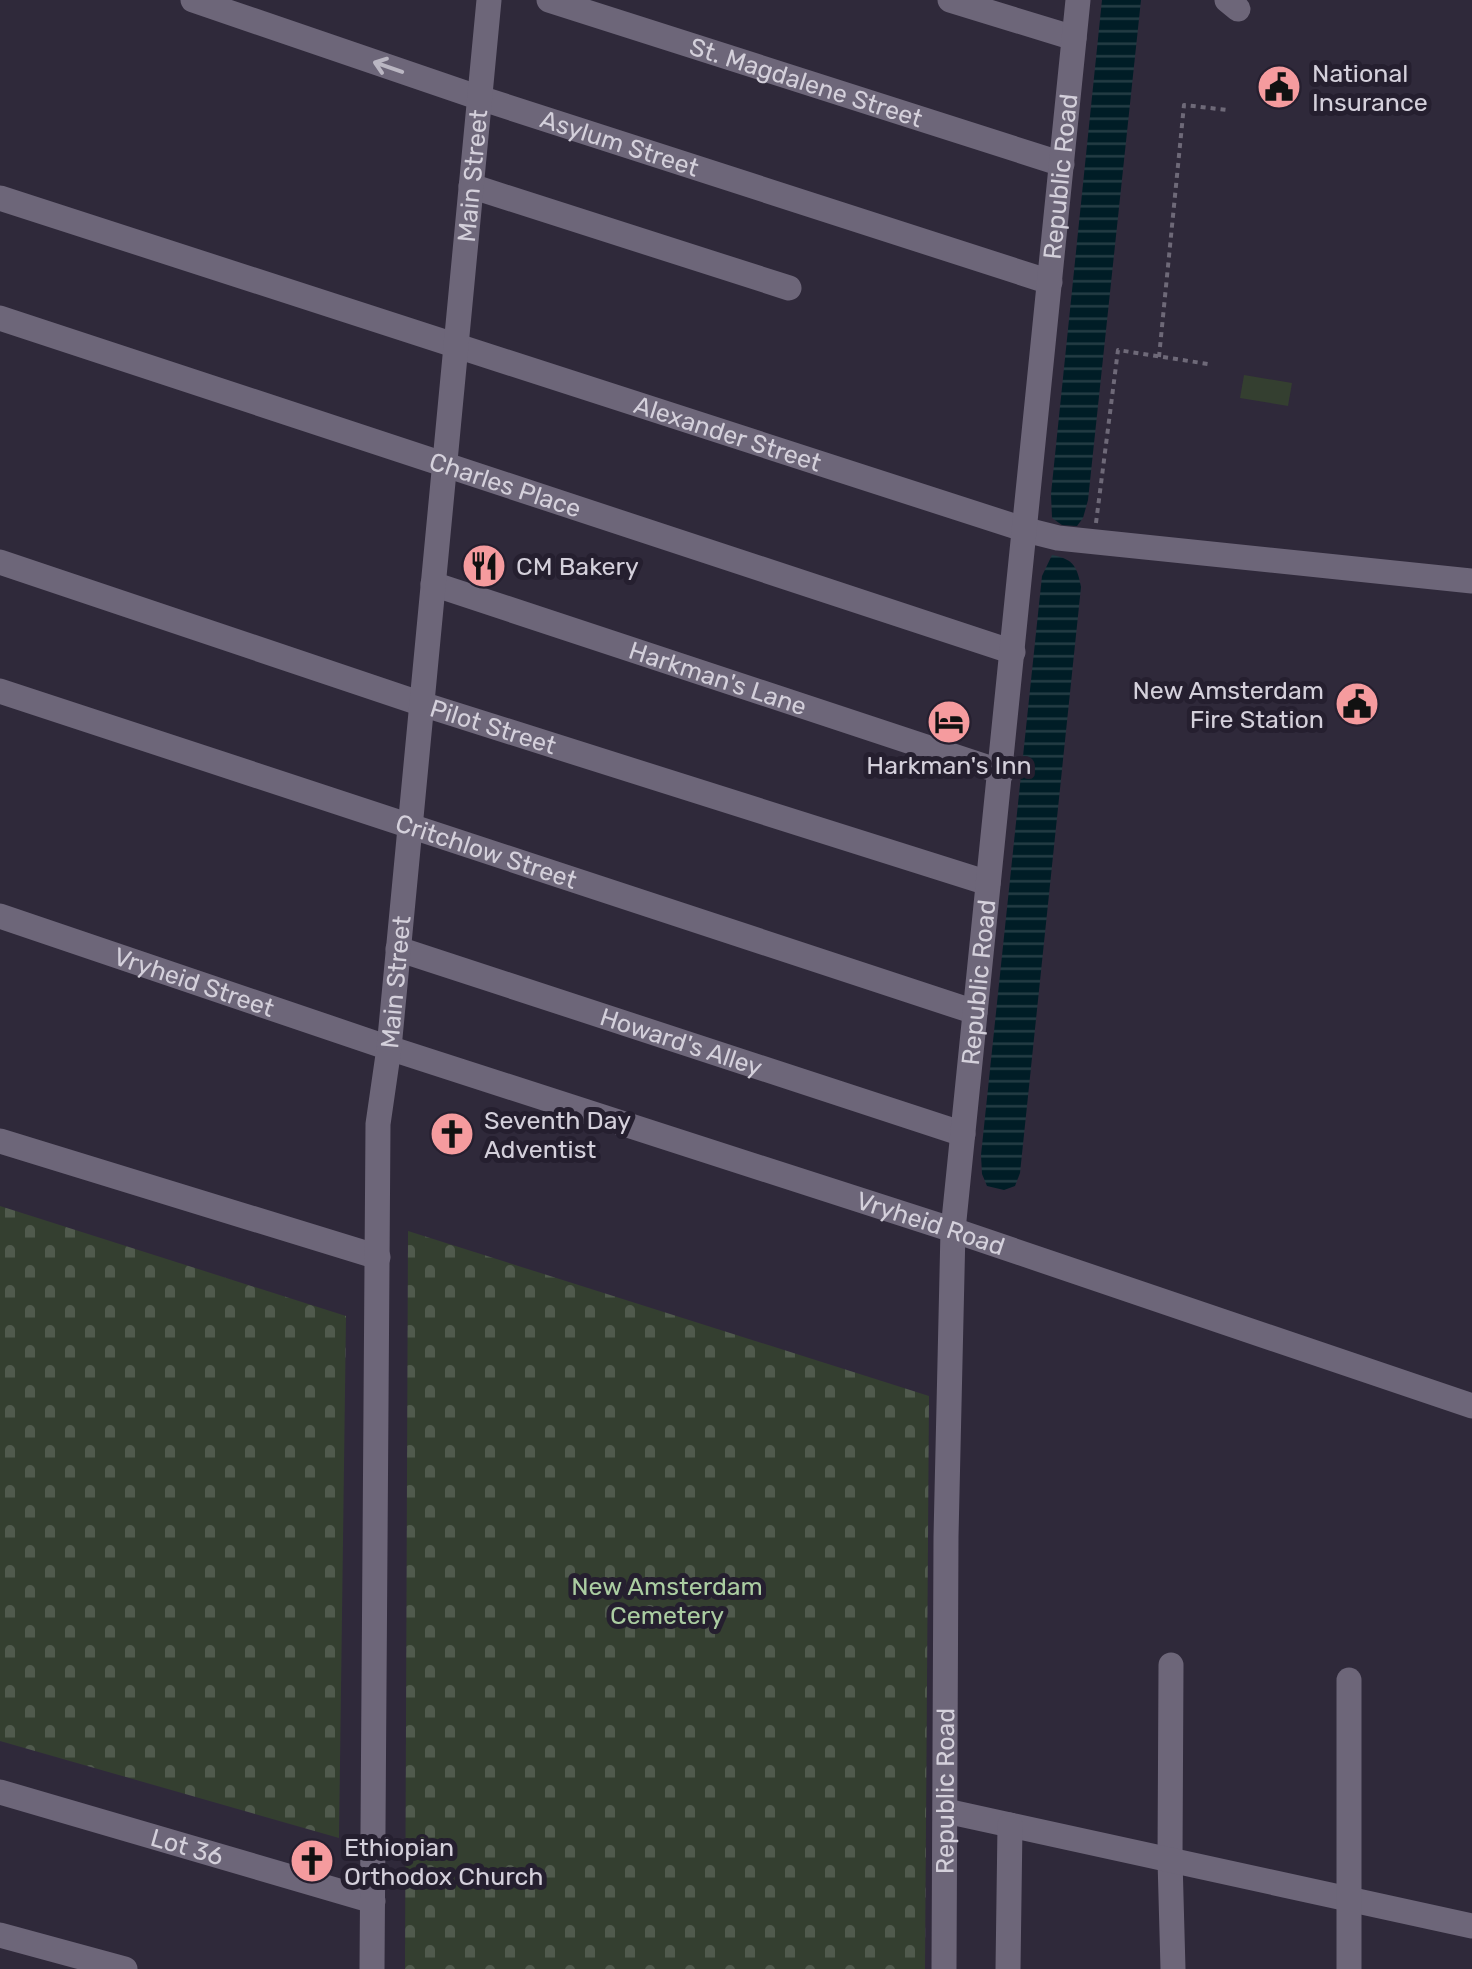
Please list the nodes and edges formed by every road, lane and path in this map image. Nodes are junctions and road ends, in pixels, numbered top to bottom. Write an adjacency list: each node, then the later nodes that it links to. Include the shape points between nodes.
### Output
1 (192, 0): 7 (street, Asylum Street, one-way to 1)
2 (489, 0): 7 (street, Main Street)
3 (548, 0): 9 (street, St. Magdalene Street)
4 (950, 0): 6 (street)
5 (1078, 0): 6 (street, Republic Road)
6 (1074, 38): 9 (street, Republic Road)
7 (480, 98): 10 (street, Main Street); 12 (street, Asylum Street)
8 (1227, 110): 16 (path, via 1184,105)
9 (1062, 164): 12 (street, Republic Road)
10 (471, 186): 13 (street); 15 (street, Main Street)
11 (0, 198): 15 (street, Alexander Street)
12 (1050, 282): 19 (street, Republic Road)
13 (789, 288)
14 (0, 318): 18 (street, Charles Place)
15 (456, 344): 18 (street, Main Street); 19 (street, Alexander Street)
16 (1160, 357): 17 (path); 20 (path, via 1118,350)
17 (1208, 364)
18 (445, 465): 23 (street, Main Street); 24 (street, Charles Place)
19 (1026, 530): 20 (street, Alexander Street); 24 (street, Republic Road)
20 (1094, 542): 22 (street, Alexander Street)
21 (0, 562): 26 (street, Pilot Street)
22 (1472, 582)
23 (433, 584): 26 (street, Main Street); 27 (street, Harkman's Lane)
24 (1013, 652): 27 (street, Republic Road)
25 (0, 691): 28 (street, Critchlow Street)
26 (422, 704): 28 (street, Main Street); 29 (street, Pilot Street)
27 (1002, 772): 29 (street, Republic Road)
28 (410, 827): 31 (street, Main Street); 32 (street, Critchlow Street)
29 (988, 882): 32 (street, Republic Road)
30 (0, 916): 33 (street, Vryheid Street)
31 (398, 950): 33 (street, Main Street); 34 (street, Howard's Alley)
32 (975, 1012): 34 (street, Republic Road)
33 (389, 1048): 36 (street, Vryheid Road); 37 (street, Main Street, via 378,1124)
34 (962, 1134): 36 (street, Republic Road)
35 (0, 1142): 37 (street)
36 (953, 1230): 38 (street, Vryheid Road); 42 (street, Republic Road)
37 (378, 1257): 46 (street, Main Street)
38 (1472, 1406)
39 (1171, 1665): 44 (street)
40 (1349, 1680): 45 (street)
41 (0, 1792): 46 (street, Lot 36)
42 (946, 1811): 43 (street); 51 (street, Republic Road)
43 (1010, 1825): 44 (street); 52 (street)
44 (1170, 1860): 45 (street); 53 (street)
45 (1349, 1898): 47 (street); 54 (street)
46 (374, 1901): 50 (street, Main Street)
47 (1472, 1926)
48 (0, 1935): 49 (street)
49 (125, 1969)
50 (372, 1969)
51 (944, 1969)
52 (1008, 1969)
53 (1173, 1969)
54 (1348, 1969)

